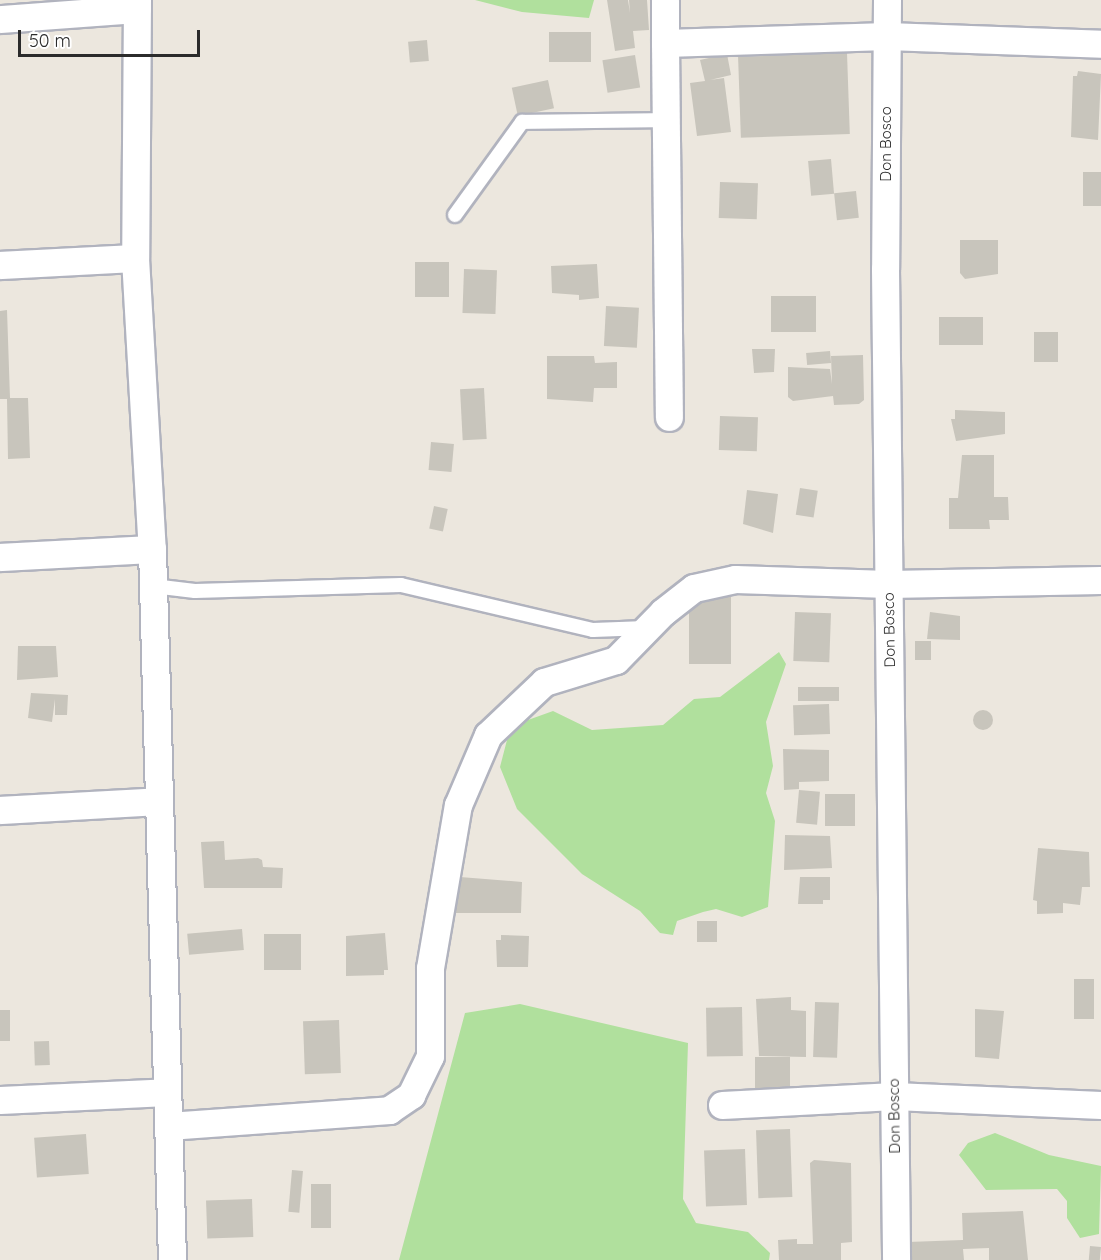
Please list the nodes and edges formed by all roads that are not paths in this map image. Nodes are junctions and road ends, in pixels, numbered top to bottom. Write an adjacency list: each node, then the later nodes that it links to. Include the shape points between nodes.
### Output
1 (665, 0): 6 (street)
2 (887, 0): 5 (street, Don Bosco)
3 (137, 5): 4 (street); 10 (street)
4 (0, 19)
5 (887, 36): 6 (street); 7 (street); 16 (street, Don Bosco)
6 (665, 44): 8 (street)
7 (1101, 44)
8 (666, 120): 9 (lane, via 522,122); 12 (street)
9 (455, 215)
10 (135, 258): 11 (street); 13 (street)
11 (0, 265)
12 (669, 417)
13 (152, 549): 14 (street); 17 (street)
14 (0, 557)
15 (1101, 580): 16 (street)
16 (888, 584): 18 (street, via 735,579 694,588); 22 (street, Don Bosco)
17 (153, 586): 18 (lane, via 195,591 401,585 593,630); 19 (street)
18 (647, 628): 26 (street, via 616,660 544,682 488,735 458,805 430,968 430,1056 411,1095 389,1110)
19 (159, 801): 20 (street); 21 (street)
20 (0, 810)
21 (167, 1092): 23 (street); 26 (street)
22 (894, 1096): 24 (street); 25 (street); 28 (street, Don Bosco)
23 (0, 1100)
24 (722, 1105)
25 (1101, 1105)
26 (168, 1126): 27 (street)
27 (172, 1260)
28 (896, 1260)

